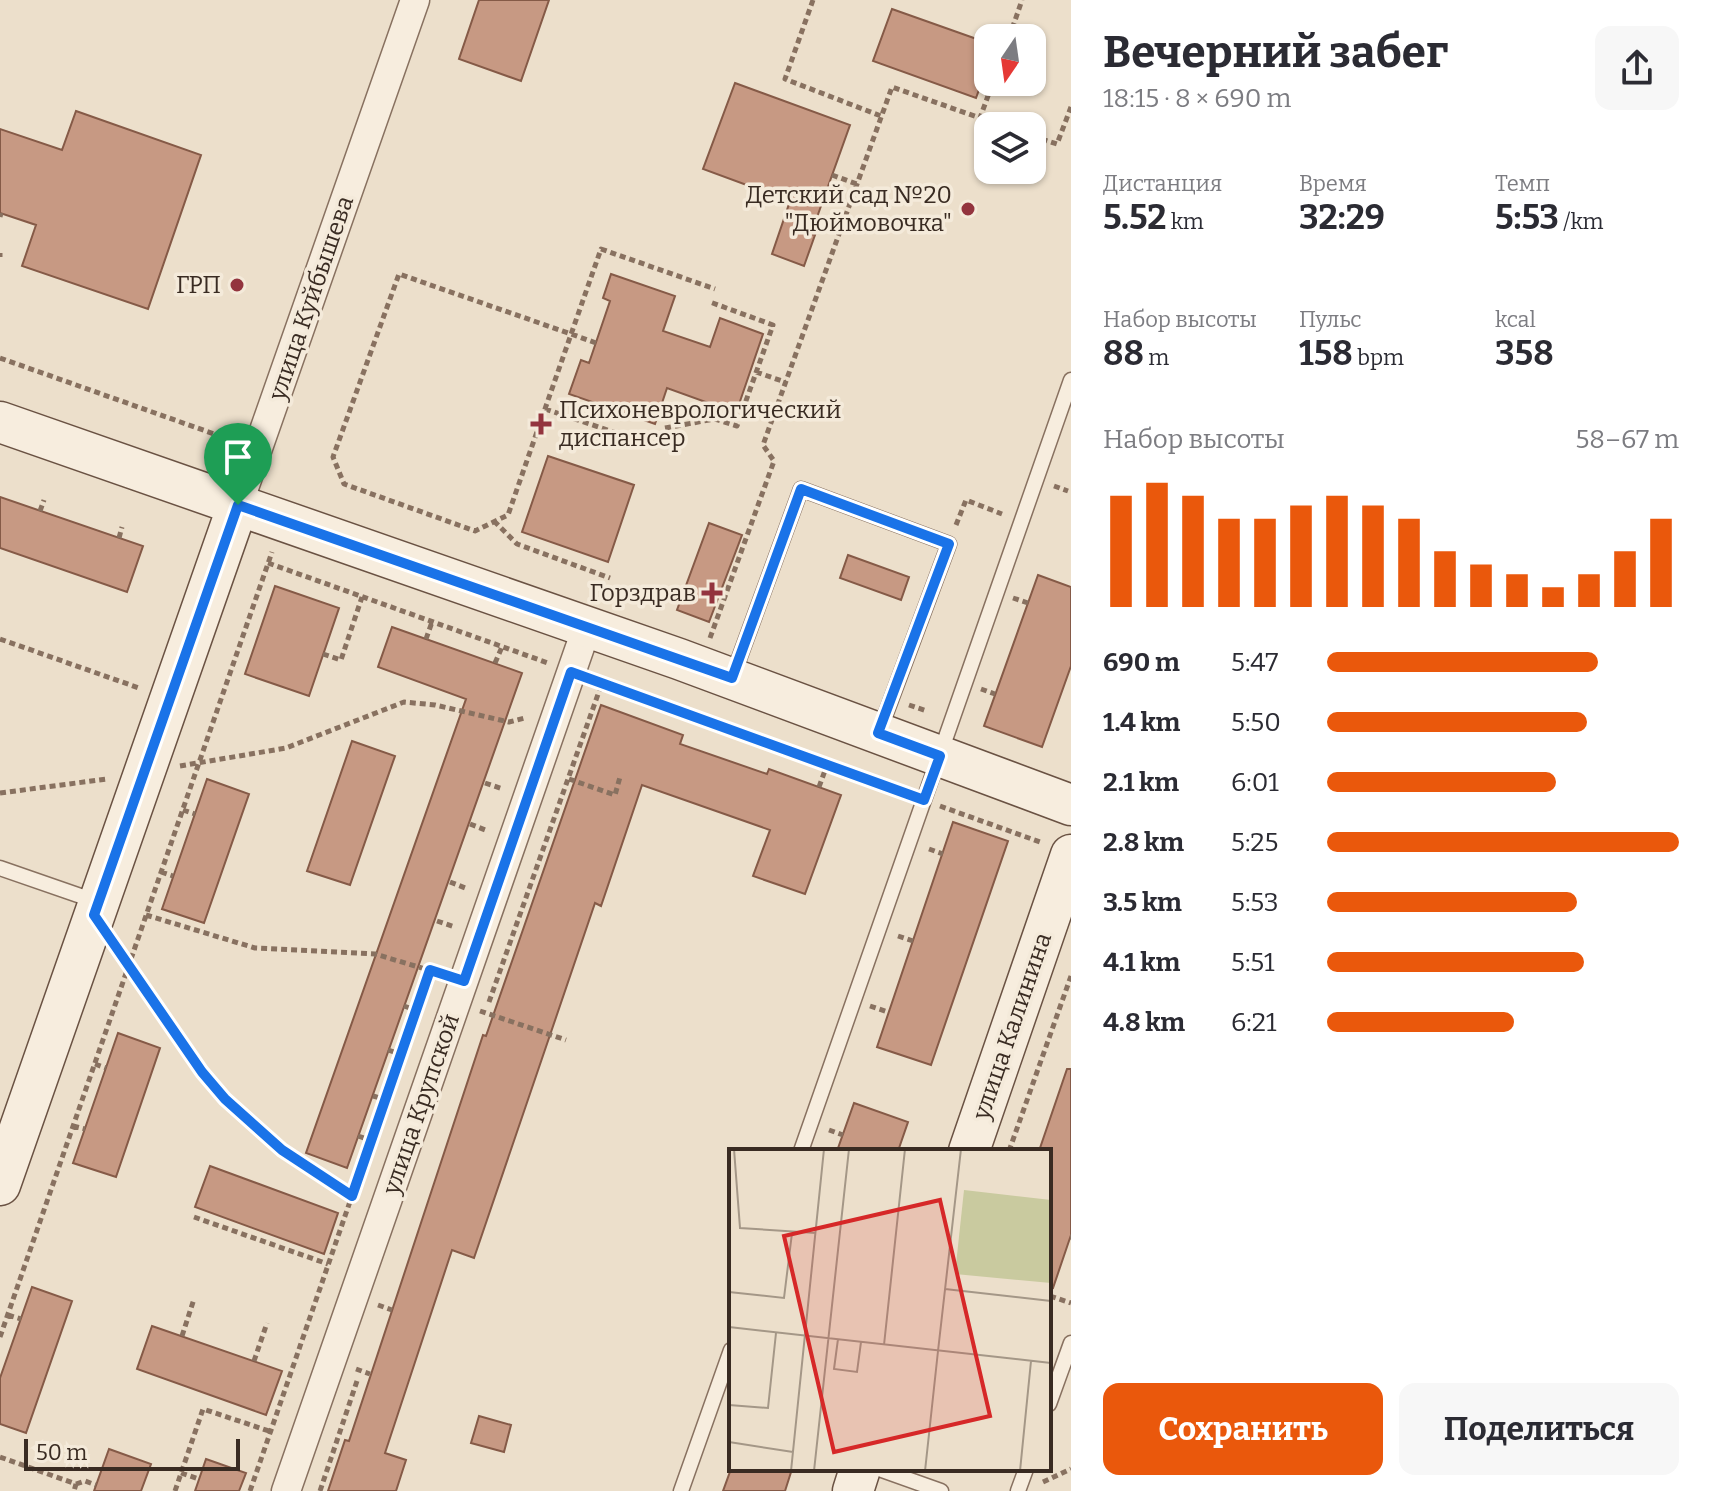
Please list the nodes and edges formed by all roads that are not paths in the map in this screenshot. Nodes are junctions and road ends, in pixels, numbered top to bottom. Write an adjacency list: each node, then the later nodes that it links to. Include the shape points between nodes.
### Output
1 (415, 0): 4 (street, улица Куйбышева)
2 (1071, 380): 8 (lane)
3 (0, 422): 4 (main road)
4 (238, 505): 5 (main road); 12 (main road, улица Куйбышева)
5 (587, 627): 6 (main road); 22 (street, улица Крупской)
6 (732, 678): 7 (main road); 7 (lane, via 801,489 949,544)
7 (878, 733): 8 (main road)
8 (940, 756): 9 (main road); 13 (lane)
9 (1071, 805)
10 (1056, 849): 14 (main road, улица Калинина)
11 (0, 868): 12 (lane)
12 (97, 909): 15 (main road, улица Куйбышева)
13 (802, 1149)
14 (970, 1149)
15 (0, 1185)
16 (1071, 1343): 18 (lane)
17 (729, 1356): 23 (lane)
18 (1051, 1398)
19 (859, 1471): 24 (main road)
20 (885, 1471): 25 (lane)
21 (1025, 1471): 26 (lane)
22 (286, 1491)
23 (681, 1491)
24 (853, 1491)
25 (941, 1491)
26 (1018, 1491)

